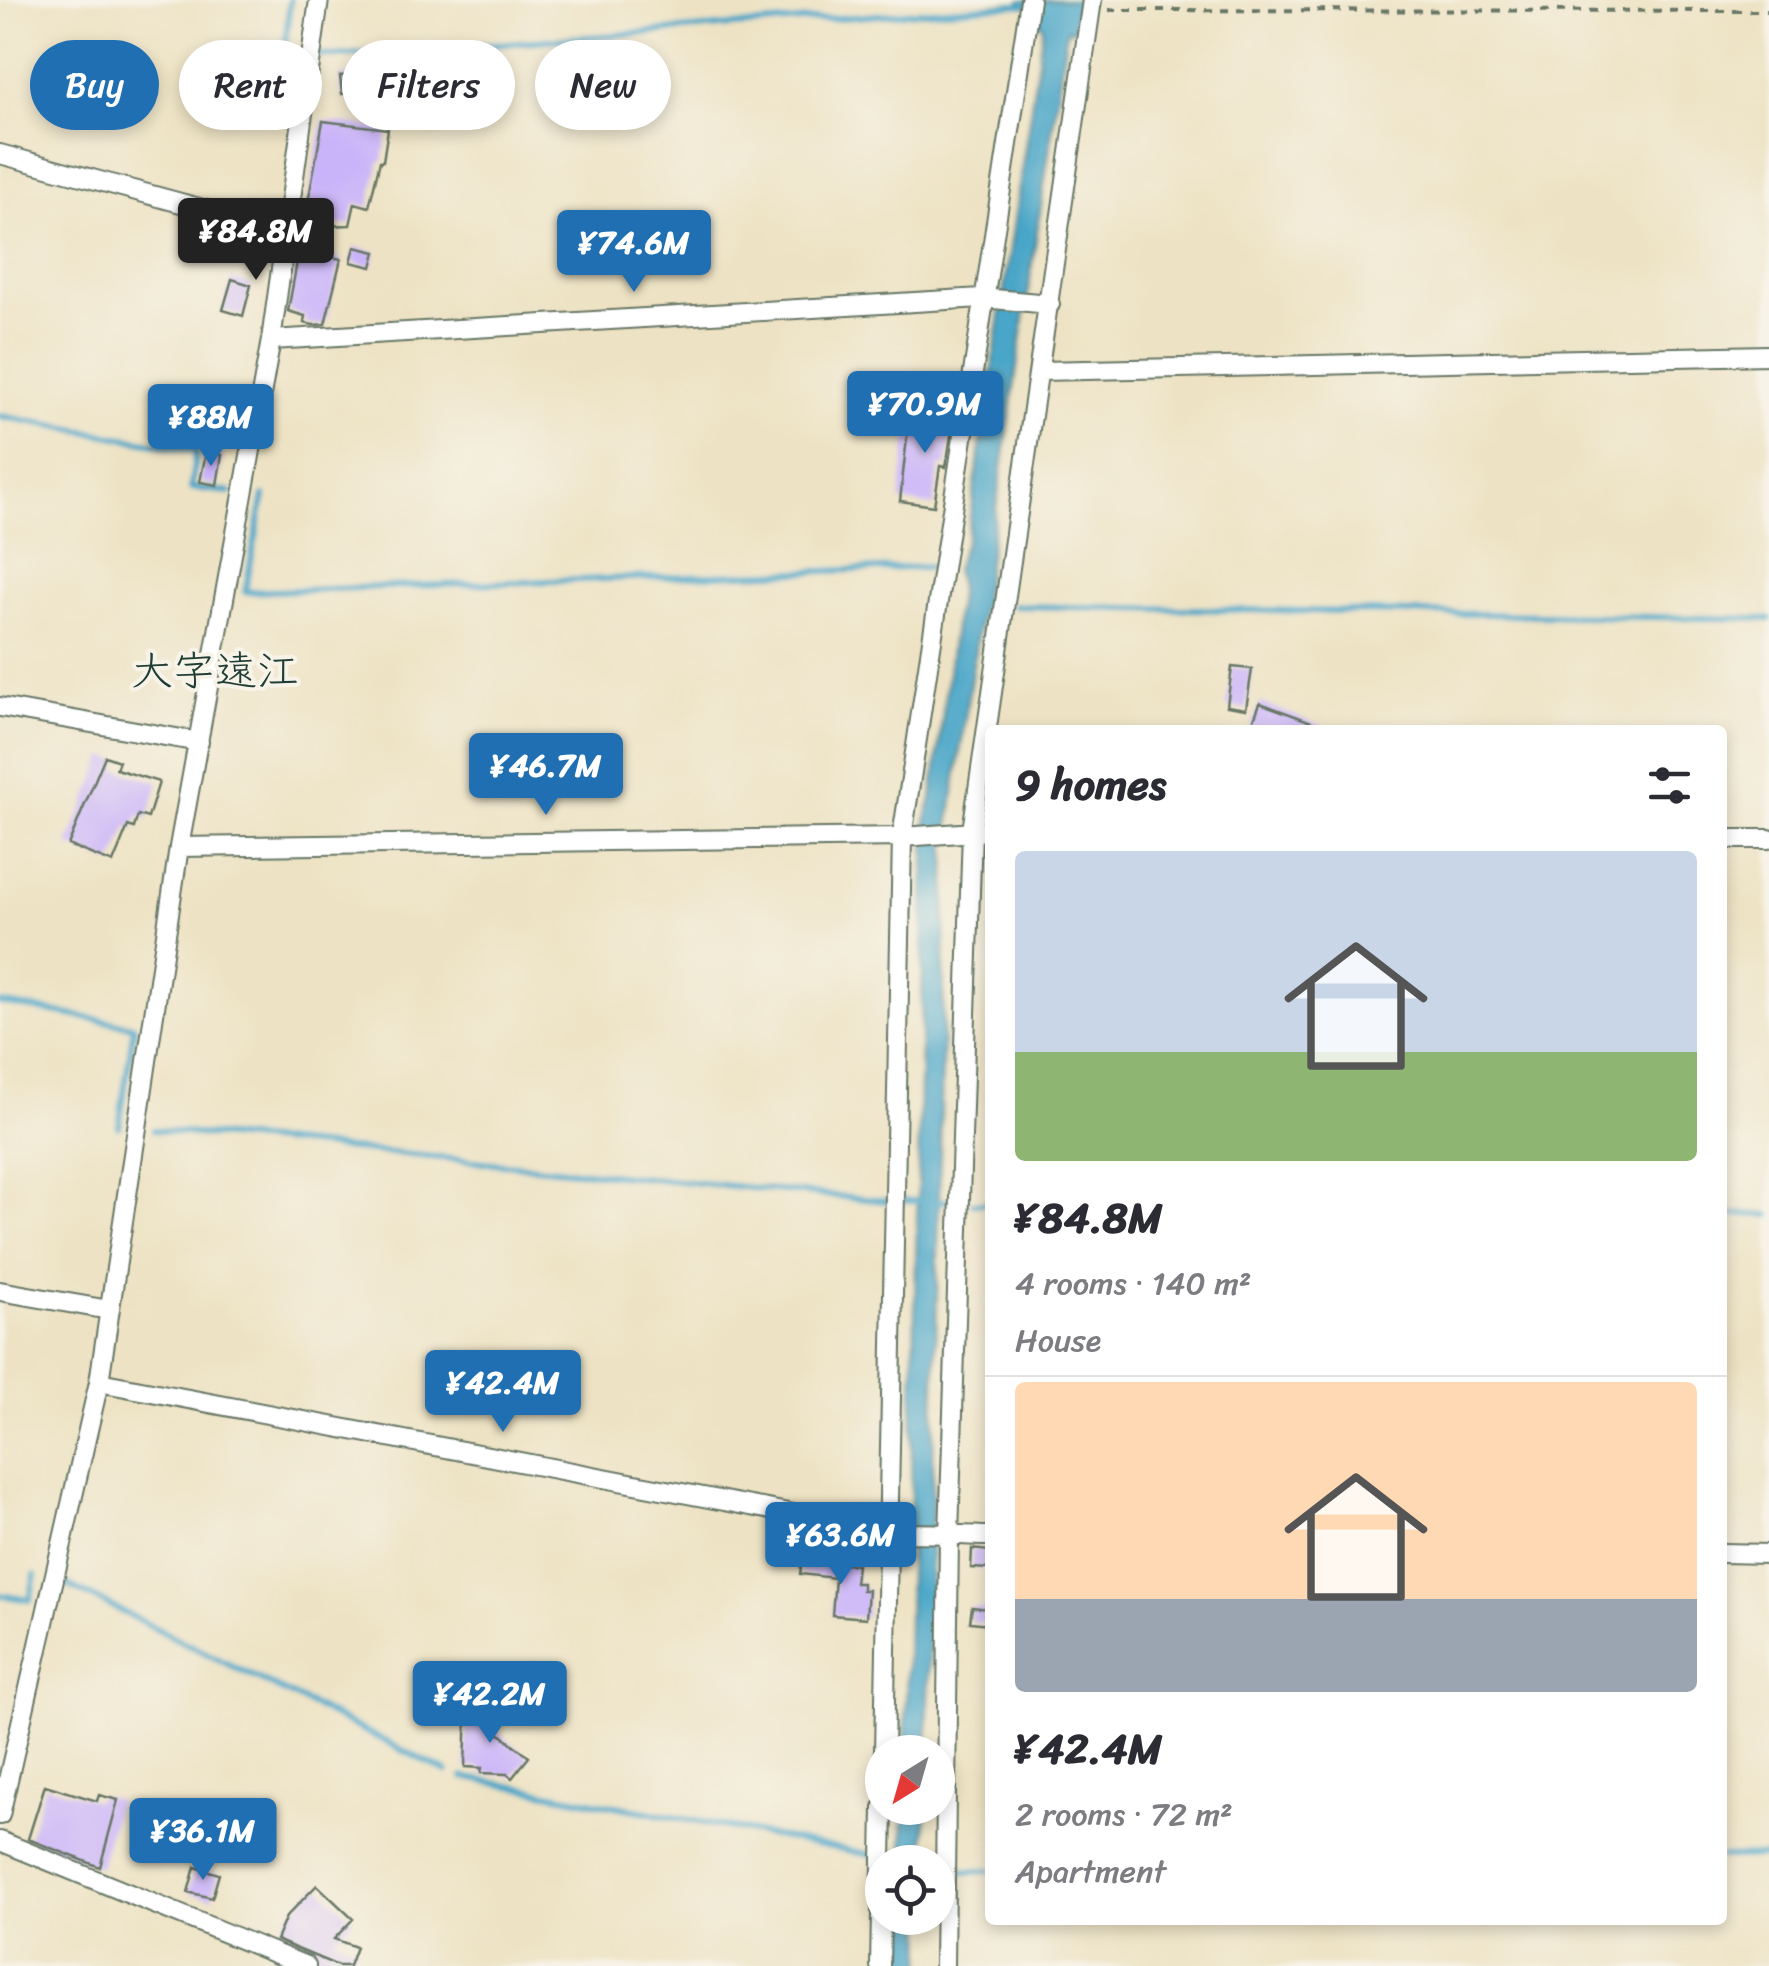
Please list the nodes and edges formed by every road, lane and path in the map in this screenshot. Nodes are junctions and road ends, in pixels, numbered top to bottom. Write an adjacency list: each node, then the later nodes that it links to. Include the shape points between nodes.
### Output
1 (319, 0): 6 (street)
2 (1092, 5): 4 (path); 8 (street)
3 (1029, 6): 7 (street)
4 (1769, 11)
5 (0, 154): 6 (street)
6 (288, 232): 9 (street)
7 (990, 298): 8 (street); 9 (street); 17 (street)
8 (1044, 304): 11 (street)
9 (271, 340): 14 (street)
10 (1769, 355): 11 (street)
11 (1040, 370): 13 (street)
12 (0, 708): 14 (street)
13 (995, 725)
14 (199, 742): 20 (street)
15 (985, 800): 16 (street)
16 (981, 831): 17 (street); 25 (street)
17 (908, 837): 20 (street); 24 (street)
18 (1727, 839): 19 (street)
19 (1769, 840)
20 (179, 847): 22 (street)
21 (0, 1290): 22 (street)
22 (110, 1310): 23 (street)
23 (98, 1382): 24 (street); 30 (street)
24 (893, 1532): 25 (street); 29 (street)
25 (943, 1533): 26 (street); 35 (street)
26 (985, 1536)
27 (1727, 1553): 28 (street)
28 (1769, 1554)
29 (885, 1735)
30 (0, 1815)
31 (882, 1825): 34 (street)
32 (0, 1841): 33 (street)
33 (306, 1966)
34 (880, 1966)
35 (944, 1966)

